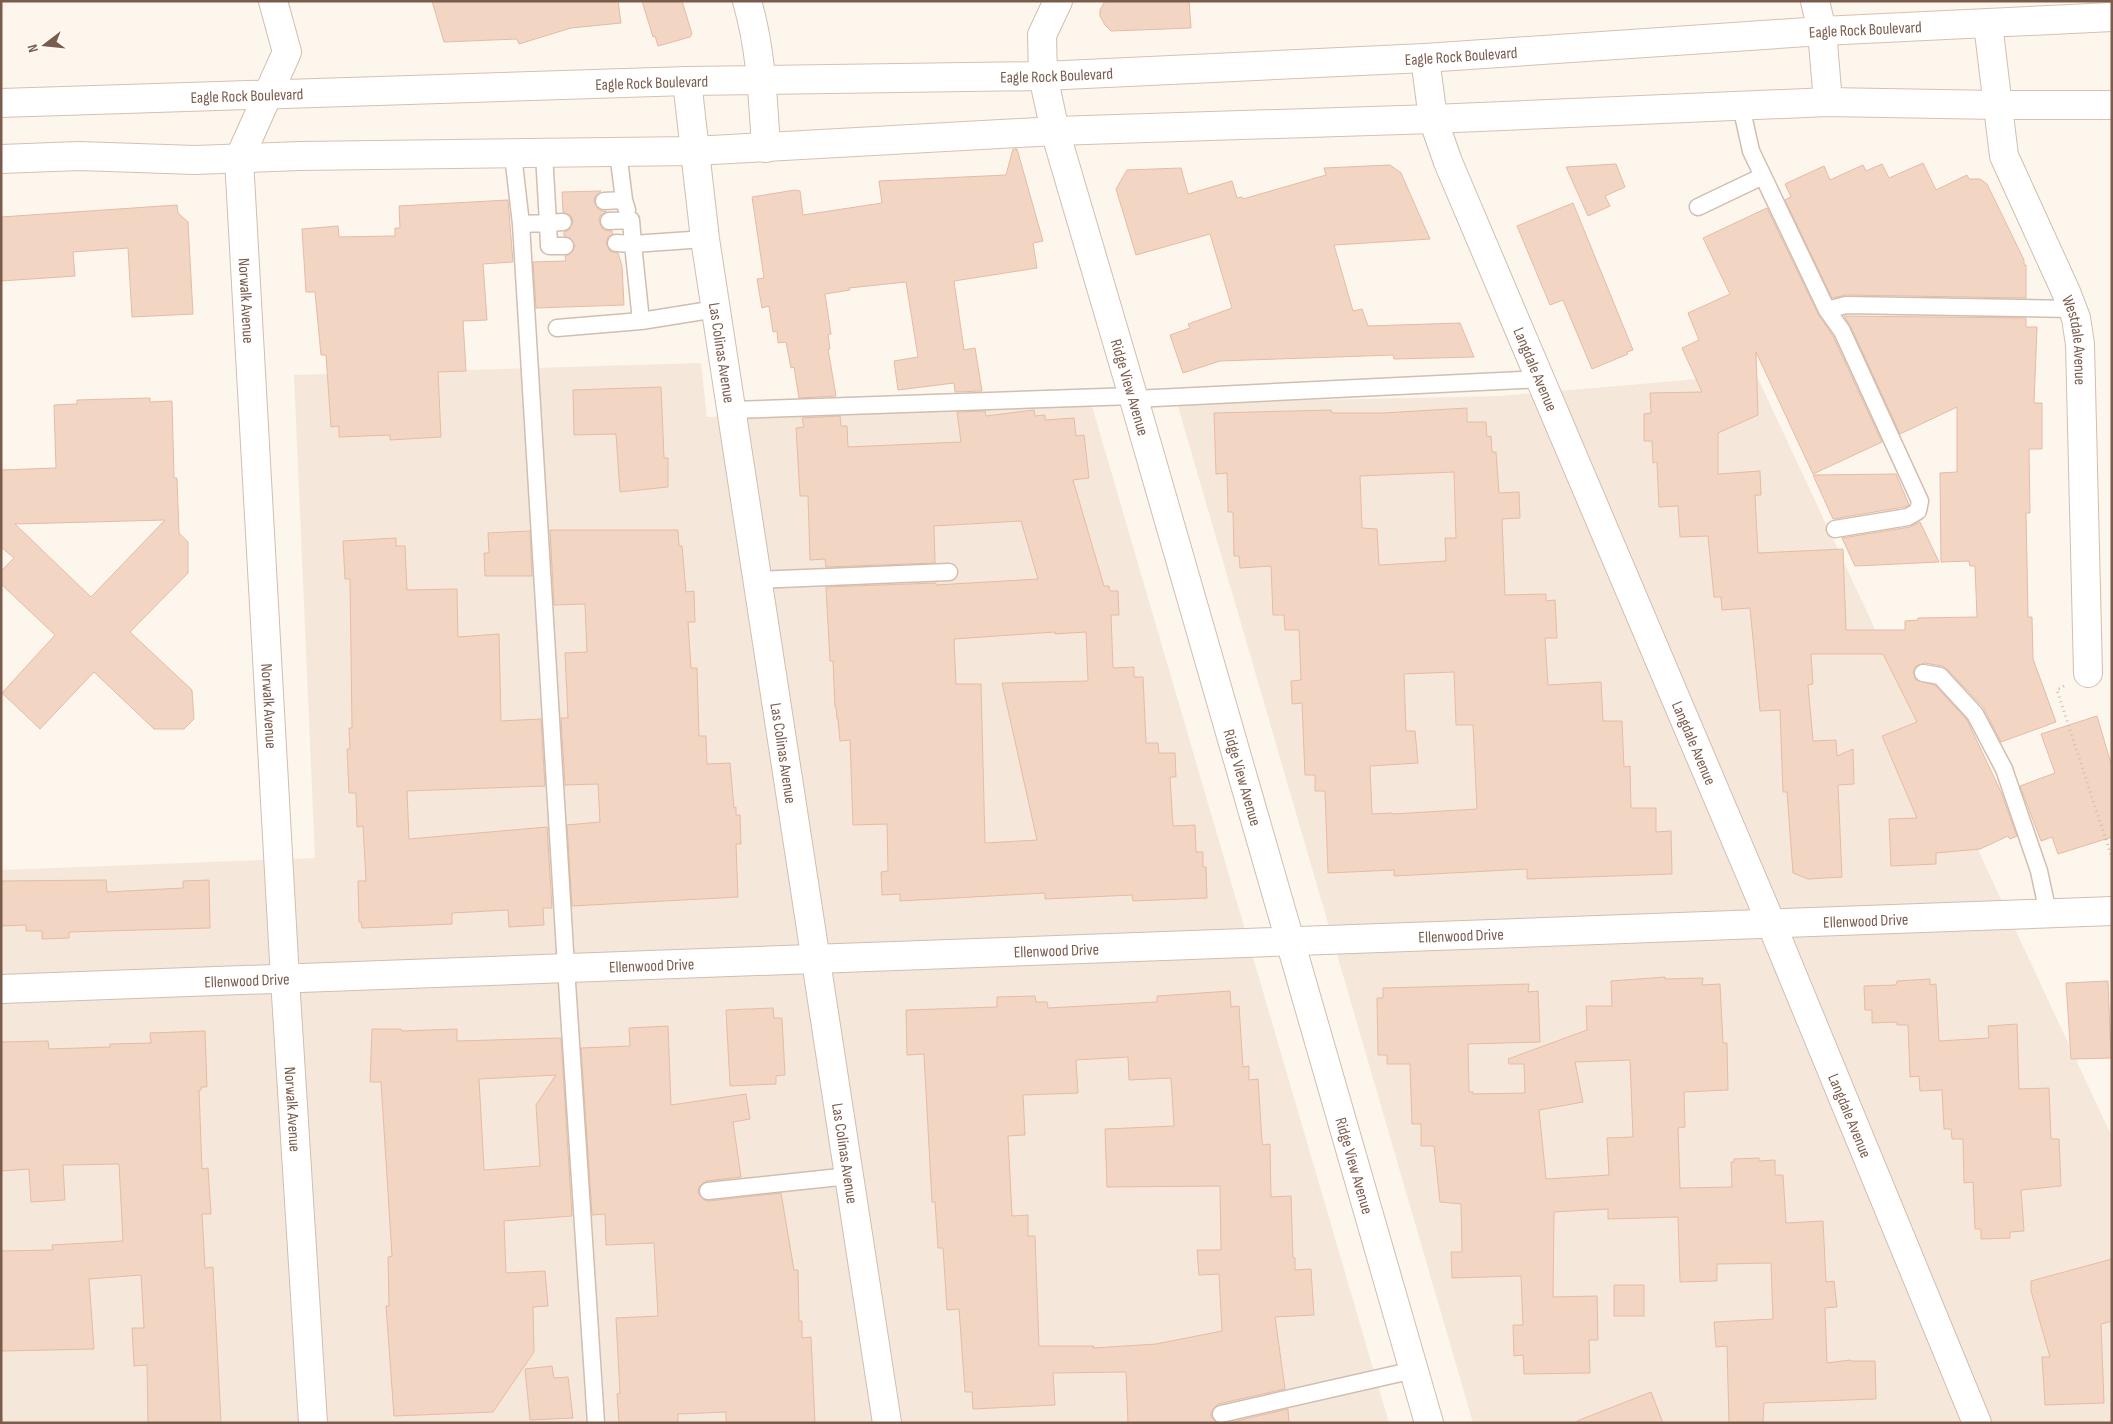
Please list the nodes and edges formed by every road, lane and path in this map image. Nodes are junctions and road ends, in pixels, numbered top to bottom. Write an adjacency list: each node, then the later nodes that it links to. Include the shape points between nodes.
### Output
1 (273, 1): 12 (street, Norwalk Avenue, via 287,52)
2 (747, 1): 11 (street)
3 (1058, 1): 9 (street, Ridge View Avenue, via 1042,35)
4 (1815, 1): 7 (street)
5 (2112, 17): 6 (street, Eagle Rock Boulevard)
6 (1988, 24): 7 (street, Eagle Rock Boulevard); 15 (street, Westdale Avenue)
7 (1822, 31): 8 (street, Eagle Rock Boulevard); 13 (street)
8 (1425, 58): 9 (street, Eagle Rock Boulevard); 18 (street, Langdale Avenue)
9 (1043, 76): 11 (street, Eagle Rock Boulevard); 19 (street, Ridge View Avenue)
10 (687, 81): 11 (street, Eagle Rock Boulevard); 12 (street, Eagle Rock Boulevard); 21 (street, Las Colinas Avenue)
11 (762, 81): 20 (street)
12 (270, 93): 14 (street, Eagle Rock Boulevard); 26 (street, Norwalk Avenue)
13 (1828, 102): 15 (street); 17 (street)
14 (1, 103)
15 (1998, 105): 16 (street); 40 (street, Westdale Avenue, via 2004,156)
16 (2112, 105)
17 (1742, 106): 18 (street); 27 (lane, via 1751,151)
18 (1434, 119): 19 (street); 44 (street, Langdale Avenue, via 1448,162)
19 (1055, 131): 20 (street); 45 (street, Ridge View Avenue)
20 (766, 148): 21 (street)
21 (694, 151): 22 (street); 35 (street, Las Colinas Avenue)
22 (618, 152): 23 (street); 28 (lane)
23 (544, 154): 24 (street); 33 (lane)
24 (513, 155): 26 (street); 34 (lane)
25 (1, 159): 26 (street, via 79,156)
26 (239, 159): 59 (street, Norwalk Avenue)
27 (1763, 176): 30 (lane); 41 (lane)
28 (624, 200): 29 (lane); 31 (lane)
29 (604, 201)
30 (1698, 207)
31 (631, 220): 32 (lane); 37 (lane)
32 (609, 221)
33 (556, 223): 34 (lane); 38 (lane, via 549,246)
34 (521, 224): 58 (lane)
35 (705, 239): 37 (lane); 39 (street, Las Colinas Avenue)
36 (616, 243): 37 (lane)
37 (633, 244): 42 (lane)
38 (565, 246)
39 (716, 309): 42 (lane); 46 (street, Las Colinas Avenue)
40 (2073, 309): 41 (lane, via 1846,305); 51 (street, Westdale Avenue, via 2080,344)
41 (1827, 310): 47 (lane, via 1842,331 1920,501 1918,511 1908,517)
42 (641, 321): 43 (lane)
43 (557, 328)
44 (1542, 380): 45 (lane); 55 (street, Langdale Avenue)
45 (1134, 397): 46 (lane); 56 (street, Ridge View Avenue)
46 (732, 410): 49 (street, Las Colinas Avenue)
47 (1835, 529)
48 (949, 572): 49 (lane)
49 (757, 580): 57 (street, Las Colinas Avenue)
50 (1923, 673): 54 (lane, via 1940,676 1975,714 2004,769 2039,872)
51 (2088, 673): 52 (path, via 2057,690)
52 (2112, 858)
53 (2112, 911): 54 (street, Ellenwood Drive)
54 (2048, 913): 55 (street, Ellenwood Drive)
55 (1771, 923): 56 (street, Ellenwood Drive); 69 (street, Langdale Avenue)
56 (1291, 943): 57 (street, Ellenwood Drive); 63 (street, Ridge View Avenue)
57 (815, 960): 58 (street, Ellenwood Drive); 61 (street, Las Colinas Avenue)
58 (566, 967): 59 (street, Ellenwood Drive); 66 (lane)
59 (285, 979): 60 (street, Ellenwood Drive); 65 (street, Norwalk Avenue)
60 (1, 989)
61 (848, 1176): 62 (lane); 67 (street, Las Colinas Avenue)
62 (708, 1192)
63 (1414, 1370): 64 (lane); 68 (street, Ridge View Avenue)
64 (1221, 1414)
65 (313, 1423)
66 (596, 1423)
67 (887, 1423)
68 (1429, 1423)
69 (1977, 1423)

